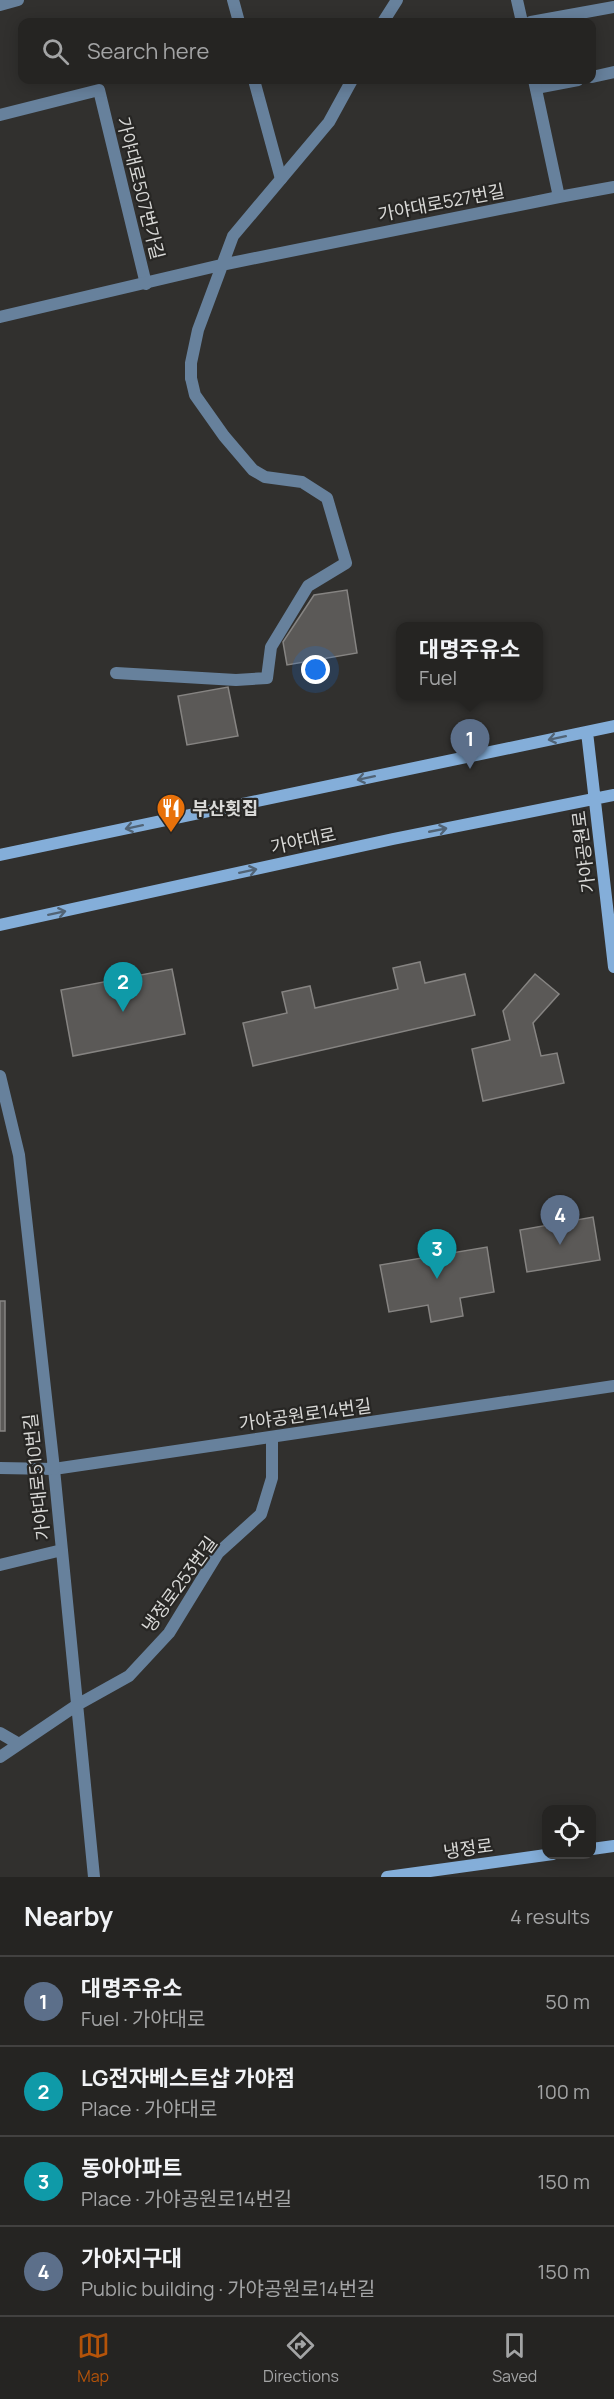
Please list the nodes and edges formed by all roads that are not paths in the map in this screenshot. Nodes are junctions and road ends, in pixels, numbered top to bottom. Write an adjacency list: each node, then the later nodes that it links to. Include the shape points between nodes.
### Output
1 (18, 0): 5 (street)
2 (232, 0): 7 (street)
3 (397, 0): 8 (street)
4 (517, 0): 9 (street)
5 (0, 5)
6 (614, 7): 10 (street)
7 (238, 18)
8 (386, 18)
9 (521, 18)
10 (553, 18)
11 (614, 72): 12 (street)
12 (596, 76)
13 (255, 84): 17 (street)
14 (350, 84): 17 (street, via 329,122)
15 (535, 84): 19 (street)
16 (0, 115): 21 (street, 가야대로507번가길, via 99,90)
17 (281, 179): 20 (street, via 233,236)
18 (614, 187): 19 (street, 가야대로527번길)
19 (559, 197): 20 (street, 가야대로527번길)
20 (221, 265): 21 (street, 가야대로527번길); 23 (street, via 190,363 195,395 253,470 266,477 302,482 327,498 346,563 308,586 271,647 267,678 236,680)
21 (146, 284): 22 (street, 가야대로507번가길)
22 (0, 317)
23 (116, 673)
24 (614, 726): 25 (main road)
25 (587, 732): 27 (main road, 가야공원로); 28 (main road, one-way to 28)
26 (614, 795): 27 (main road, 가야대로)
27 (595, 799): 29 (main road, 가야대로, one-way to 27); 30 (main road, 가야공원로)
28 (0, 855)
29 (0, 925)
30 (614, 968)
31 (0, 1076): 35 (street, 가야대로510번길, via 19,1155)
32 (614, 1386): 33 (street, 가야공원로14번길)
33 (272, 1437): 35 (street, 가야공원로14번길); 38 (street, 냉정로253번길, via 272,1478 261,1514 219,1553 169,1633 129,1676)
34 (0, 1468): 35 (street, 가야공원로14번길)
35 (54, 1469): 36 (street, 가야대로510번길)
36 (62, 1550): 37 (street); 38 (street, 가야대로510번길)
37 (0, 1564)
38 (77, 1705): 40 (street, 냉정로253번길); 45 (street, 가야대로510번길)
39 (0, 1733): 40 (street)
40 (19, 1744): 41 (street, 냉정로253번길)
41 (0, 1757)
42 (614, 1846): 43 (main road)
43 (596, 1848)
44 (542, 1856): 46 (main road, 냉정로)
45 (94, 1877)
46 (387, 1877)

